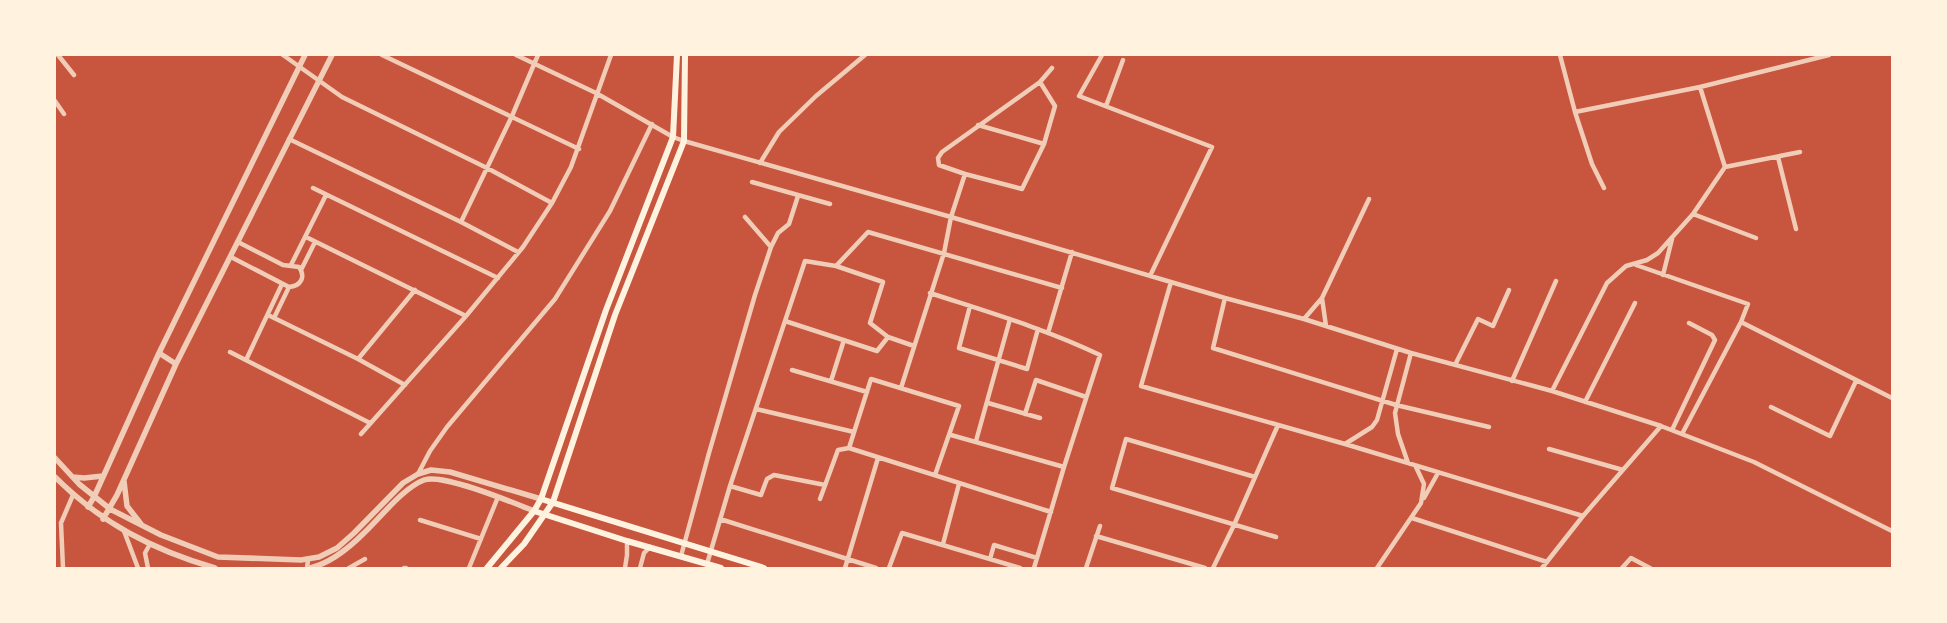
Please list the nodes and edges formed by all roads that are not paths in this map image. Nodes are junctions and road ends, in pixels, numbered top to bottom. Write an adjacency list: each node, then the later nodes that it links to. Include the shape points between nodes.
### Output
1 (58, 55): 19 (street)
2 (283, 55): 17 (street)
3 (305, 55): 17 (street)
4 (332, 55): 20 (street)
5 (382, 55): 28 (street)
6 (516, 55): 16 (street)
7 (538, 55): 16 (street)
8 (611, 55): 23 (street)
9 (678, 55): 31 (main road)
10 (685, 55): 33 (main road)
11 (866, 55): 38 (street, via 779,132)
12 (1102, 55): 25 (street, via 1079,96)
13 (1560, 55): 26 (street)
14 (1829, 55): 22 (street)
15 (1123, 60): 25 (street)
16 (535, 64): 23 (street); 28 (street)
17 (300, 66): 20 (street); 100 (street)
18 (1052, 68): 21 (street)
19 (74, 75)
20 (318, 81): 32 (street); 40 (street, via 342,97)
21 (1040, 82): 30 (street); 34 (street, via 1055,106)
22 (1700, 87): 26 (street); 39 (street)
23 (596, 93): 29 (street); 35 (street)
24 (55, 101): 27 (street)
25 (1106, 106): 70 (street, via 1212,147)
26 (1575, 112): 44 (street, via 1592,164)
27 (64, 114)
28 (512, 116): 35 (street); 40 (street)
29 (652, 124): 31 (street); 145 (street, via 610,211 555,299 447,427)
30 (978, 125): 34 (street); 41 (street, via 938,158 939,165)
31 (673, 137): 33 (street); 158 (main road, via 606,310)
32 (289, 139): 53 (street); 58 (street)
33 (684, 141): 38 (street); 160 (main road, via 615,315)
34 (1044, 144): 41 (street, via 1022,189)
35 (579, 149): 48 (street)
36 (1800, 152): 37 (street)
37 (1778, 157): 39 (street); 54 (street)
38 (760, 163): 52 (street)
39 (1725, 167): 50 (street)
40 (487, 168): 48 (street); 53 (street)
41 (965, 174): 52 (street)
42 (752, 182): 46 (street)
43 (313, 188): 45 (street)
44 (1604, 188)
45 (326, 195): 55 (street); 71 (street)
46 (798, 196): 49 (street); 60 (street, via 788,224 778,233)
47 (1369, 199): 81 (street)
48 (552, 203): 61 (street)
49 (830, 204)
50 (1692, 214): 56 (street); 57 (street)
51 (745, 217): 60 (street)
52 (952, 217): 62 (street); 63 (street)
53 (461, 222): 61 (street)
54 (1796, 229)
55 (306, 237): 59 (street); 66 (street)
56 (1672, 237): 65 (street, via 1658,253); 69 (street)
57 (1756, 238)
58 (238, 242): 64 (street); 66 (street, via 283,265)
59 (315, 242): 68 (street); 77 (street)
60 (771, 247): 181 (street)
61 (518, 252): 71 (street)
62 (1072, 252): 70 (street); 76 (street)
63 (944, 253): 67 (street, via 868,232); 76 (street); 79 (street)
64 (231, 257): 74 (street); 105 (street)
65 (1634, 264): 69 (street); 113 (street, via 1626,266 1606,282)
66 (291, 265): 68 (street)
67 (836, 266): 89 (street, via 805,261); 95 (street, via 883,282 870,323)
68 (301, 270): 75 (street, via 301,281)
69 (1663, 275): 90 (street, via 1748,304)
70 (1150, 276): 73 (street)
71 (498, 278): 85 (street)
72 (1556, 281): 109 (street)
73 (1171, 282): 80 (street); 126 (street, via 1141,386)
74 (282, 284): 75 (street); 84 (street)
75 (289, 287): 86 (street)
76 (1062, 288): 94 (street)
77 (415, 290): 85 (street); 102 (street)
78 (1509, 290): 106 (street, via 1493,326 1478,319)
79 (930, 293): 83 (street); 97 (street)
80 (1225, 298): 88 (street); 117 (street, via 1213,348)
81 (1322, 298): 88 (street); 92 (street)
82 (1635, 302): 118 (street)
83 (970, 306): 87 (street); 104 (street, via 959,348)
84 (268, 315): 86 (street); 103 (street)
85 (466, 316): 111 (street)
86 (274, 318): 102 (street)
87 (1010, 319): 93 (street); 104 (street)
88 (1304, 319): 92 (street)
89 (785, 321): 96 (street); 122 (street)
90 (1741, 322): 110 (street); 132 (street)
91 (1689, 323): 129 (street, via 1712,335 1715,340)
92 (1326, 326): 98 (street)
93 (1038, 329): 94 (street); 104 (street, via 1027,369)
94 (1048, 333): 115 (street, via 1100,355)
95 (888, 337): 96 (street, via 877,350); 97 (street)
96 (844, 340): 108 (street)
97 (914, 346): 112 (street)
98 (1397, 349): 101 (street); 117 (street)
99 (230, 352): 103 (street)
100 (158, 353): 105 (street); 148 (street)
101 (1410, 353): 106 (street); 120 (street)
102 (358, 359): 111 (street)
103 (246, 360): 125 (street)
104 (999, 360): 119 (street)
105 (176, 364): 151 (street)
106 (1455, 365): 109 (street)
107 (792, 370): 108 (street)
108 (831, 381): 114 (street)
109 (1512, 381): 113 (street)
110 (1856, 381): 116 (street); 121 (street, via 1830,436)
111 (405, 385): 125 (street)
112 (901, 388): 114 (street, via 871,379); 133 (street, via 959,406)
113 (1552, 391): 118 (street)
114 (867, 392): 130 (street)
115 (1086, 397): 123 (street, via 1036,380); 141 (street)
116 (1892, 398)
117 (1382, 401): 120 (street); 135 (street, via 1372,427)
118 (1585, 402): 127 (street)
119 (988, 404): 123 (street); 134 (street)
120 (1396, 405): 128 (street); 140 (street, via 1398,434)
121 (1772, 407)
122 (756, 409): 130 (street); 154 (street)
123 (1025, 414): 124 (street)
124 (1040, 418)
125 (370, 423): 131 (street)
126 (1278, 425): 135 (street); 149 (street)
127 (1661, 426): 129 (street); 143 (street)
128 (1489, 427)
129 (1672, 430): 132 (street)
130 (854, 432): 136 (street)
131 (361, 434)
132 (1682, 434): 176 (street, via 1754,462)
133 (950, 435): 134 (street); 146 (street)
134 (976, 441): 141 (street)
135 (1345, 444): 140 (street)
136 (850, 448): 139 (street); 153 (street, via 838,450)
137 (1549, 449): 143 (street)
138 (55, 458): 147 (street)
139 (878, 458): 146 (street); 191 (street)
140 (1408, 464): 142 (street)
141 (1064, 466): 165 (street)
142 (1416, 466): 144 (street); 161 (street, via 1424,484)
143 (1623, 470): 167 (street)
144 (1438, 473): 161 (street); 167 (street)
145 (418, 474): 158 (street, via 431,470 450,472); 190 (street, via 404,483 337,548)
146 (935, 475): 152 (street)
147 (72, 476): 148 (street); 157 (street)
148 (103, 476): 157 (street)
149 (1255, 476): 174 (street); 174 (street, via 1126,438 1112,488)
150 (55, 477): 155 (street)
151 (124, 479): 163 (street); 172 (street, via 128,506)
152 (958, 484): 165 (street); 183 (street)
153 (825, 485): 154 (street, via 774,474 767,479 761,495); 159 (street)
154 (730, 486): 170 (street)
155 (73, 495): 162 (street); 194 (street, via 61,523)
156 (498, 497): 164 (street); 179 (street); 198 (street, via 449,481 426,479 404,493 338,556)
157 (94, 498): 162 (street); 163 (street)
158 (541, 499): 160 (main road); 164 (main road)
159 (820, 499)
160 (553, 502): 166 (main road); 181 (main road)
161 (1421, 503): 168 (street)
162 (88, 507): 169 (street)
163 (110, 509): 169 (street); 172 (street)
164 (534, 511): 166 (main road); 201 (main road)
165 (1051, 512): 187 (street)
166 (545, 516): 180 (main road); 202 (main road)
167 (1583, 516): 192 (street)
168 (1412, 518): 192 (street); 215 (street)
169 (103, 519): 175 (street)
170 (720, 519): 185 (street); 191 (street)
171 (420, 520): 179 (street)
172 (142, 526): 190 (street, via 218,557)
173 (1100, 526): 177 (street)
174 (1234, 526): 178 (street); 214 (street)
175 (124, 531): 182 (street); 195 (street)
176 (1892, 531)
177 (1096, 536): 212 (street); 213 (street)
178 (1276, 537)
179 (481, 539): 200 (street)
180 (627, 541): 184 (main road); 203 (street)
181 (684, 543): 185 (main road); 186 (street)
182 (150, 544): 196 (street, via 145,553); 197 (street, via 179,558)
183 (943, 544): 189 (street); 209 (street, via 902,533)
184 (650, 547): 186 (main road); 204 (street, via 644,553)
185 (710, 552): 193 (street); 206 (main road)
186 (681, 556): 193 (main road)
187 (1037, 558): 189 (street, via 994,545); 211 (street)
188 (365, 559): 199 (street)
189 (990, 559): 210 (street)
190 (308, 560): 198 (street)
191 (847, 560): 207 (street); 208 (street)
192 (1547, 562): 216 (street)
193 (707, 564): 205 (main road)
194 (63, 568)
195 (138, 568)
196 (148, 568)
197 (215, 568)
198 (309, 568)
199 (349, 568)
200 (469, 568)
201 (487, 568)
202 (501, 568)
203 (625, 568)
204 (640, 568)
205 (721, 568)
206 (764, 568)
207 (845, 568)
208 (876, 568)
209 (890, 568)
210 (1020, 568)
211 (1034, 568)
212 (1086, 568)
213 (1205, 568)
214 (1213, 568)
215 (1379, 568)
216 (1542, 568)
217 (1622, 568): 218 (street, via 1631,558)
218 (1650, 568)

